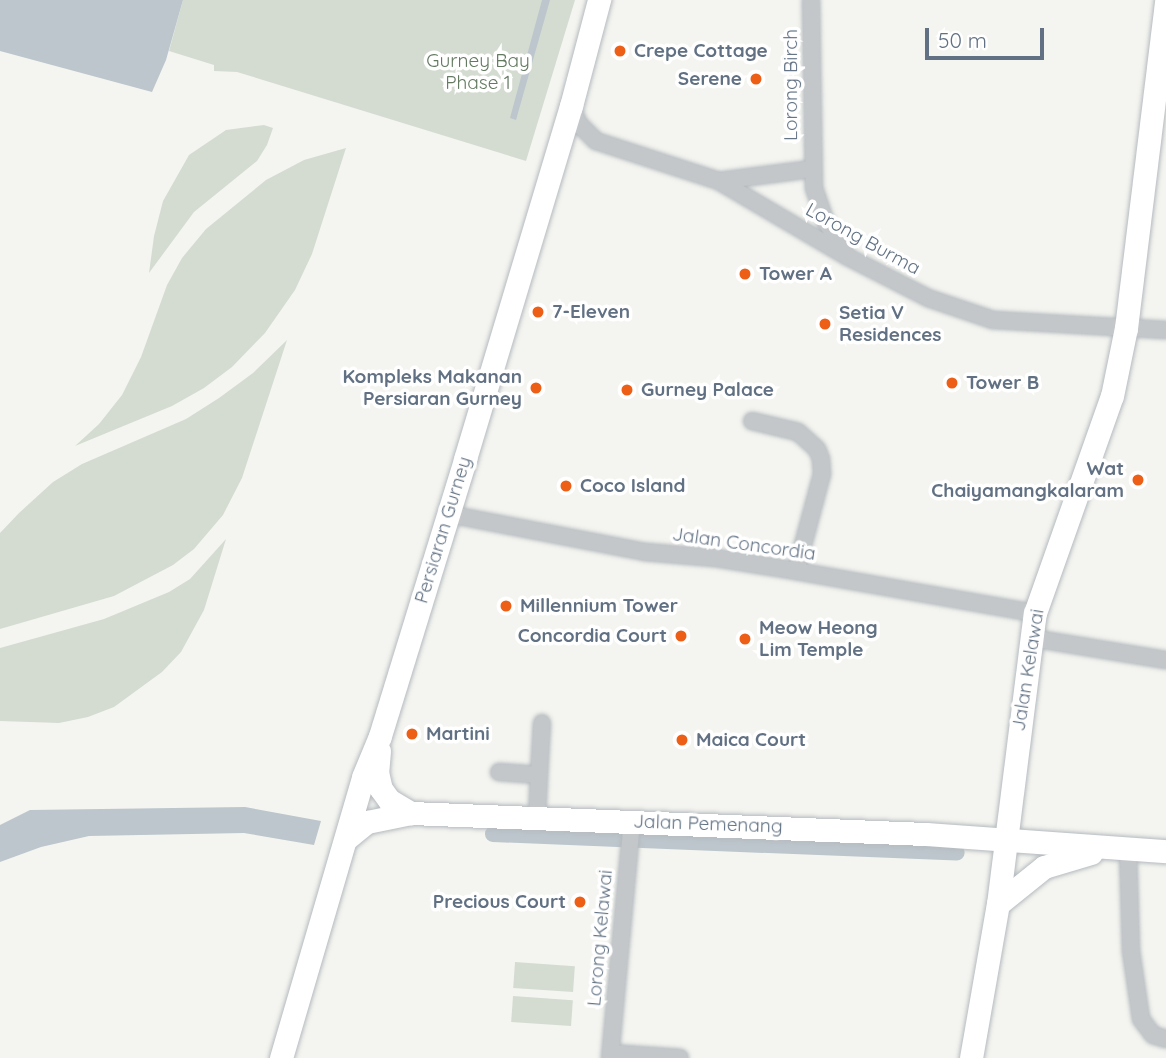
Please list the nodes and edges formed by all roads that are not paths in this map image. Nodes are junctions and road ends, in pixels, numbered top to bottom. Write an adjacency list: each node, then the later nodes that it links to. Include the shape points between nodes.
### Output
1 (599, 0): 4 (main road, Persiaran Gurney)
2 (811, 0): 5 (street, Lorong Birch)
3 (1166, 1): 8 (main road, Jalan Kelawai)
4 (571, 106): 6 (street, Lorong Burma, via 579,124 596,141); 11 (main road, Persiaran Gurney)
5 (812, 169): 6 (street, Lorong Birch); 7 (street, Lorong Birch, via 826,222)
6 (719, 181): 7 (street, Lorong Burma)
7 (848, 257): 8 (street, Lorong Burma, via 928,298 993,320)
8 (1126, 328): 9 (street, Lorong Burma); 13 (main road, Jalan Kelawai, via 1112,396)
9 (1166, 330)
10 (752, 421): 12 (street, via 798,432 821,459 822,474)
11 (448, 514): 12 (street, Jalan Concordia, via 645,552); 17 (main road, Persiaran Gurney)
12 (796, 570): 13 (street, Jalan Concordia)
13 (1035, 613): 14 (main road, Jalan Kelawai)
14 (1031, 638): 15 (street); 24 (main road, Jalan Kelawai)
15 (1166, 660)
16 (542, 723): 19 (street)
17 (380, 736): 20 (main road, via 377,772 381,789 388,800); 23 (main road, Persiaran Gurney)
18 (499, 772): 19 (street)
19 (539, 775): 21 (street)
20 (411, 813): 21 (main road, Jalan Pemenang); 23 (main road, Jalan Pemenang, via 367,822)
21 (537, 817): 22 (main road, Jalan Pemenang)
22 (631, 836): 24 (main road, Jalan Pemenang); 29 (street, Lorong Kelawai)
23 (347, 838): 30 (main road, Persiaran Gurney)
24 (1004, 839): 25 (main road, Jalan Pemenang); 27 (main road, Jalan Kelawai)
25 (1119, 849): 26 (main road); 27 (main road, via 1044,867); 28 (street, via 1141,1019 1153,1035)
26 (1166, 850)
27 (998, 904): 32 (main road, Jalan Kelawai)
28 (1166, 1039)
29 (610, 1056): 31 (street)
30 (281, 1058)
31 (680, 1058)
32 (971, 1058)

